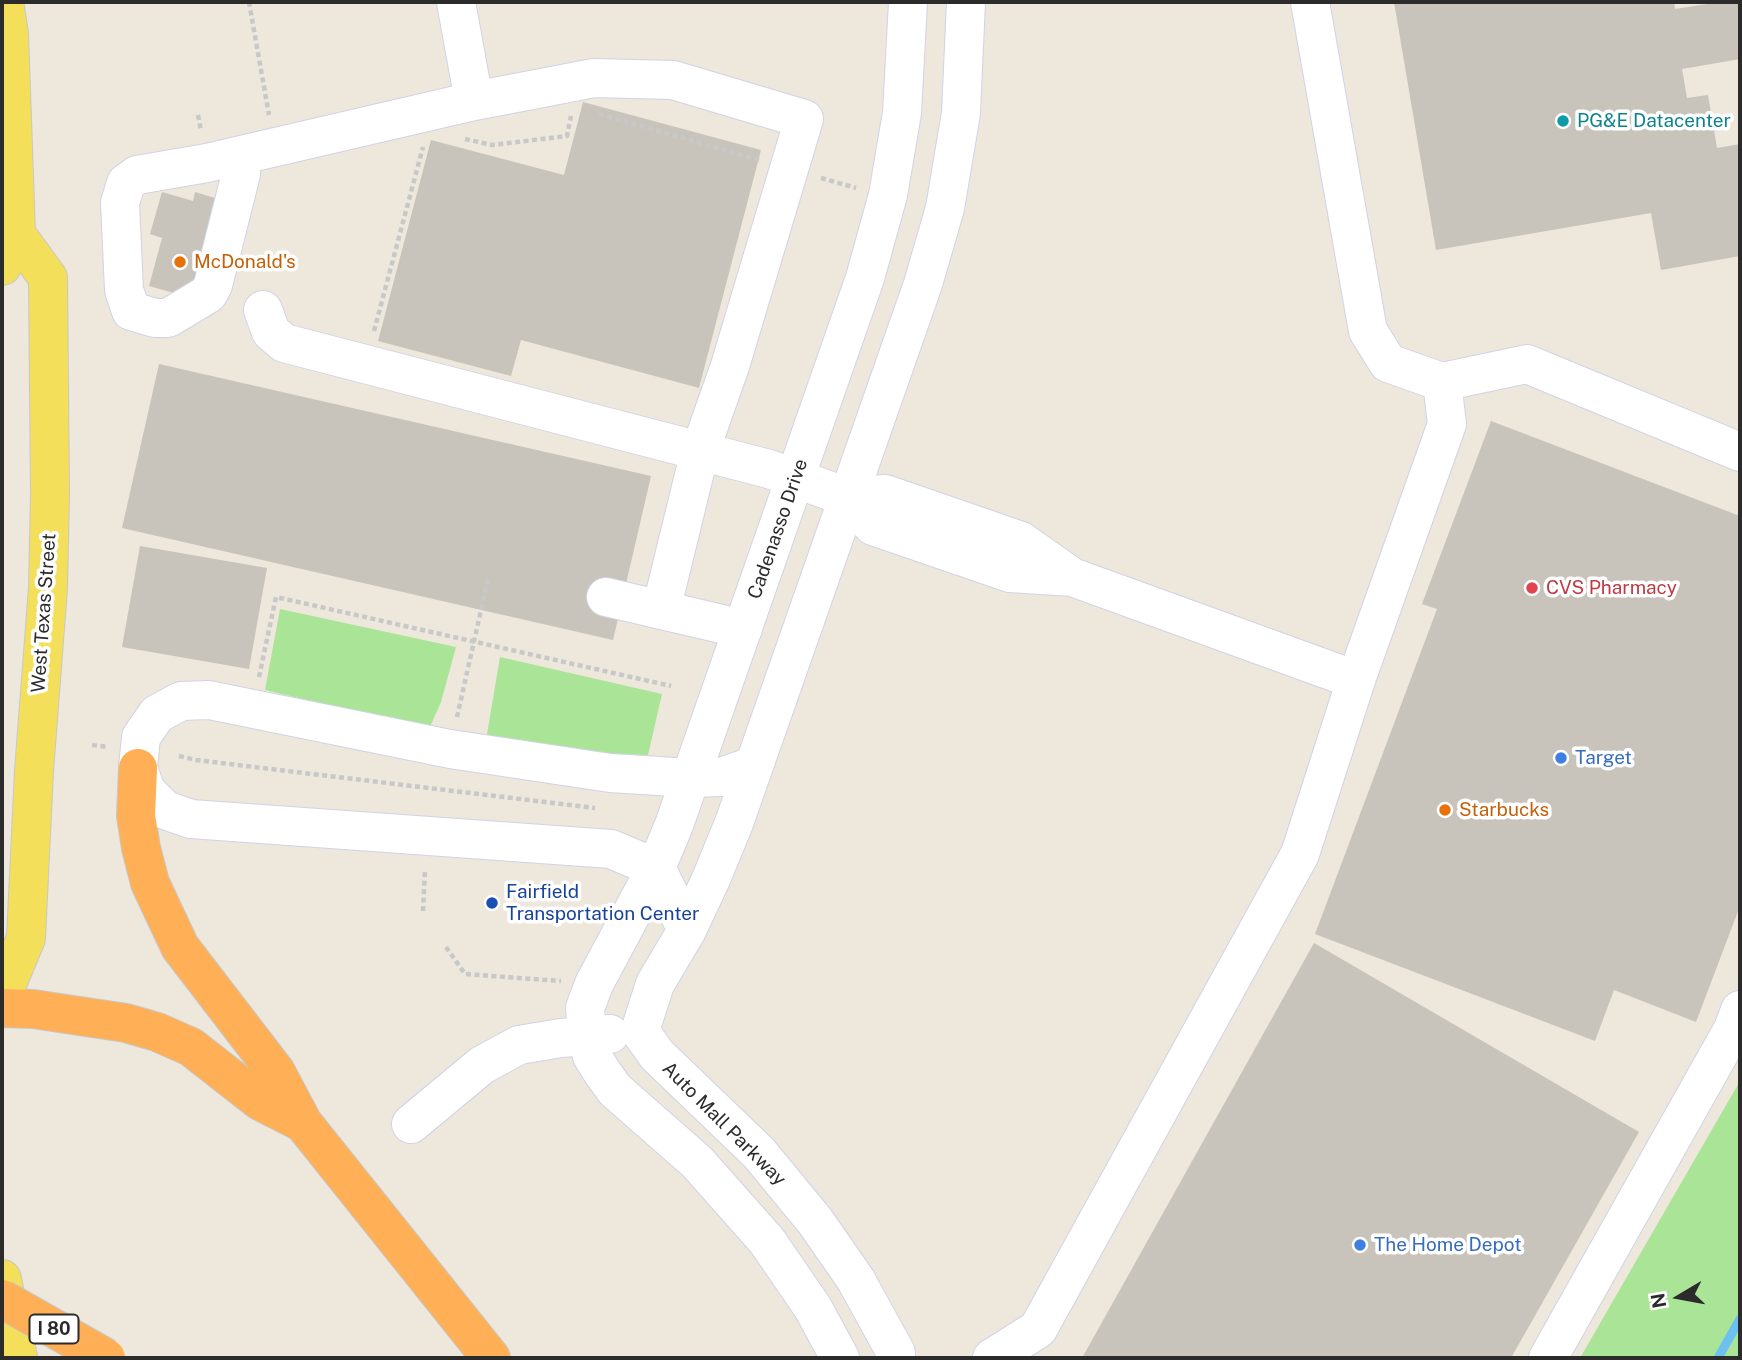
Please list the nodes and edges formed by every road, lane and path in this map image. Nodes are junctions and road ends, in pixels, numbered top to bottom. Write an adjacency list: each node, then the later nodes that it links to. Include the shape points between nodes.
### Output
1 (4, 2): 15 (main road, West Texas Street, via 9,34)
2 (249, 2): 12 (path)
3 (456, 2): 7 (street)
4 (908, 2): 21 (street, Cadenasso Drive, via 902,113 888,195 865,278)
5 (966, 2): 22 (street, via 961,113 945,208 923,284)
6 (1310, 2): 18 (street, via 1368,331 1388,363)
7 (474, 101): 12 (street); 13 (street, via 594,78 673,80 804,119)
8 (573, 106): 10 (path, via 567,136 492,145)
9 (598, 114): 13 (path)
10 (453, 137)
11 (424, 145): 17 (path)
12 (257, 152): 12 (street, via 137,175 125,183 120,203 124,290 131,311 168,318 208,294 241,174)
13 (789, 169): 14 (path); 19 (street)
14 (864, 190)
15 (9, 250): 43 (main road, West Texas Street, via 48,278 50,494 26,938)
16 (263, 310): 19 (street, via 271,332 284,343)
17 (371, 343)
18 (1442, 382): 20 (street, via 1528,364); 28 (street, via 1447,424)
19 (701, 451): 21 (street); 25 (street)
20 (1740, 452)
21 (796, 478): 22 (street); 26 (street, Cadenasso Drive)
22 (847, 497): 28 (street, via 873,526 1010,573 1072,577); 33 (street)
23 (488, 579): 27 (path)
24 (606, 597): 25 (street)
25 (661, 610): 26 (street)
26 (743, 629): 35 (street, Cadenasso Drive)
27 (474, 641): 29 (path); 30 (path, via 276,597); 31 (path)
28 (1356, 680): 57 (street, via 1300,854 1038,1329)
29 (671, 686)
30 (252, 709): 34 (street, via 209,700 181,701 157,714 141,737); 35 (street, via 450,749 610,773)
31 (457, 719)
32 (179, 756): 36 (path)
33 (753, 766): 35 (street, via 721,778); 40 (street, via 716,868)
34 (138, 768): 38 (street, via 146,791 166,810 191,819 611,849); 48 (highway, via 136,816 141,848 164,916 180,947 276,1072)
35 (691, 778): 38 (street, Cadenasso Drive)
36 (598, 809)
37 (426, 860): 39 (path)
38 (656, 868): 40 (street); 47 (street, Cadenasso Drive, via 587,998)
39 (423, 911)
40 (687, 930): 46 (street, via 655,984)
41 (446, 947): 42 (path, via 466,974)
42 (562, 981)
43 (2, 996)
44 (2, 1008): 48 (highway, via 126,1023 157,1032 191,1047 260,1101)
45 (1740, 1010): 58 (street)
46 (640, 1031): 47 (street); 56 (street, Auto Mall Parkway, via 657,1055 759,1153 815,1221 856,1280)
47 (587, 1036): 49 (street, via 519,1045 482,1065); 55 (street, via 592,1056 615,1090 697,1162 767,1241 813,1308)
48 (303, 1123): 54 (highway)
49 (411, 1124)
50 (2, 1279): 52 (main road)
51 (2, 1299): 53 (highway, I 80, bridge)
52 (18, 1358)
53 (106, 1358)
54 (491, 1358)
55 (839, 1358)
56 (895, 1358)
57 (992, 1358)
58 (1548, 1358)

